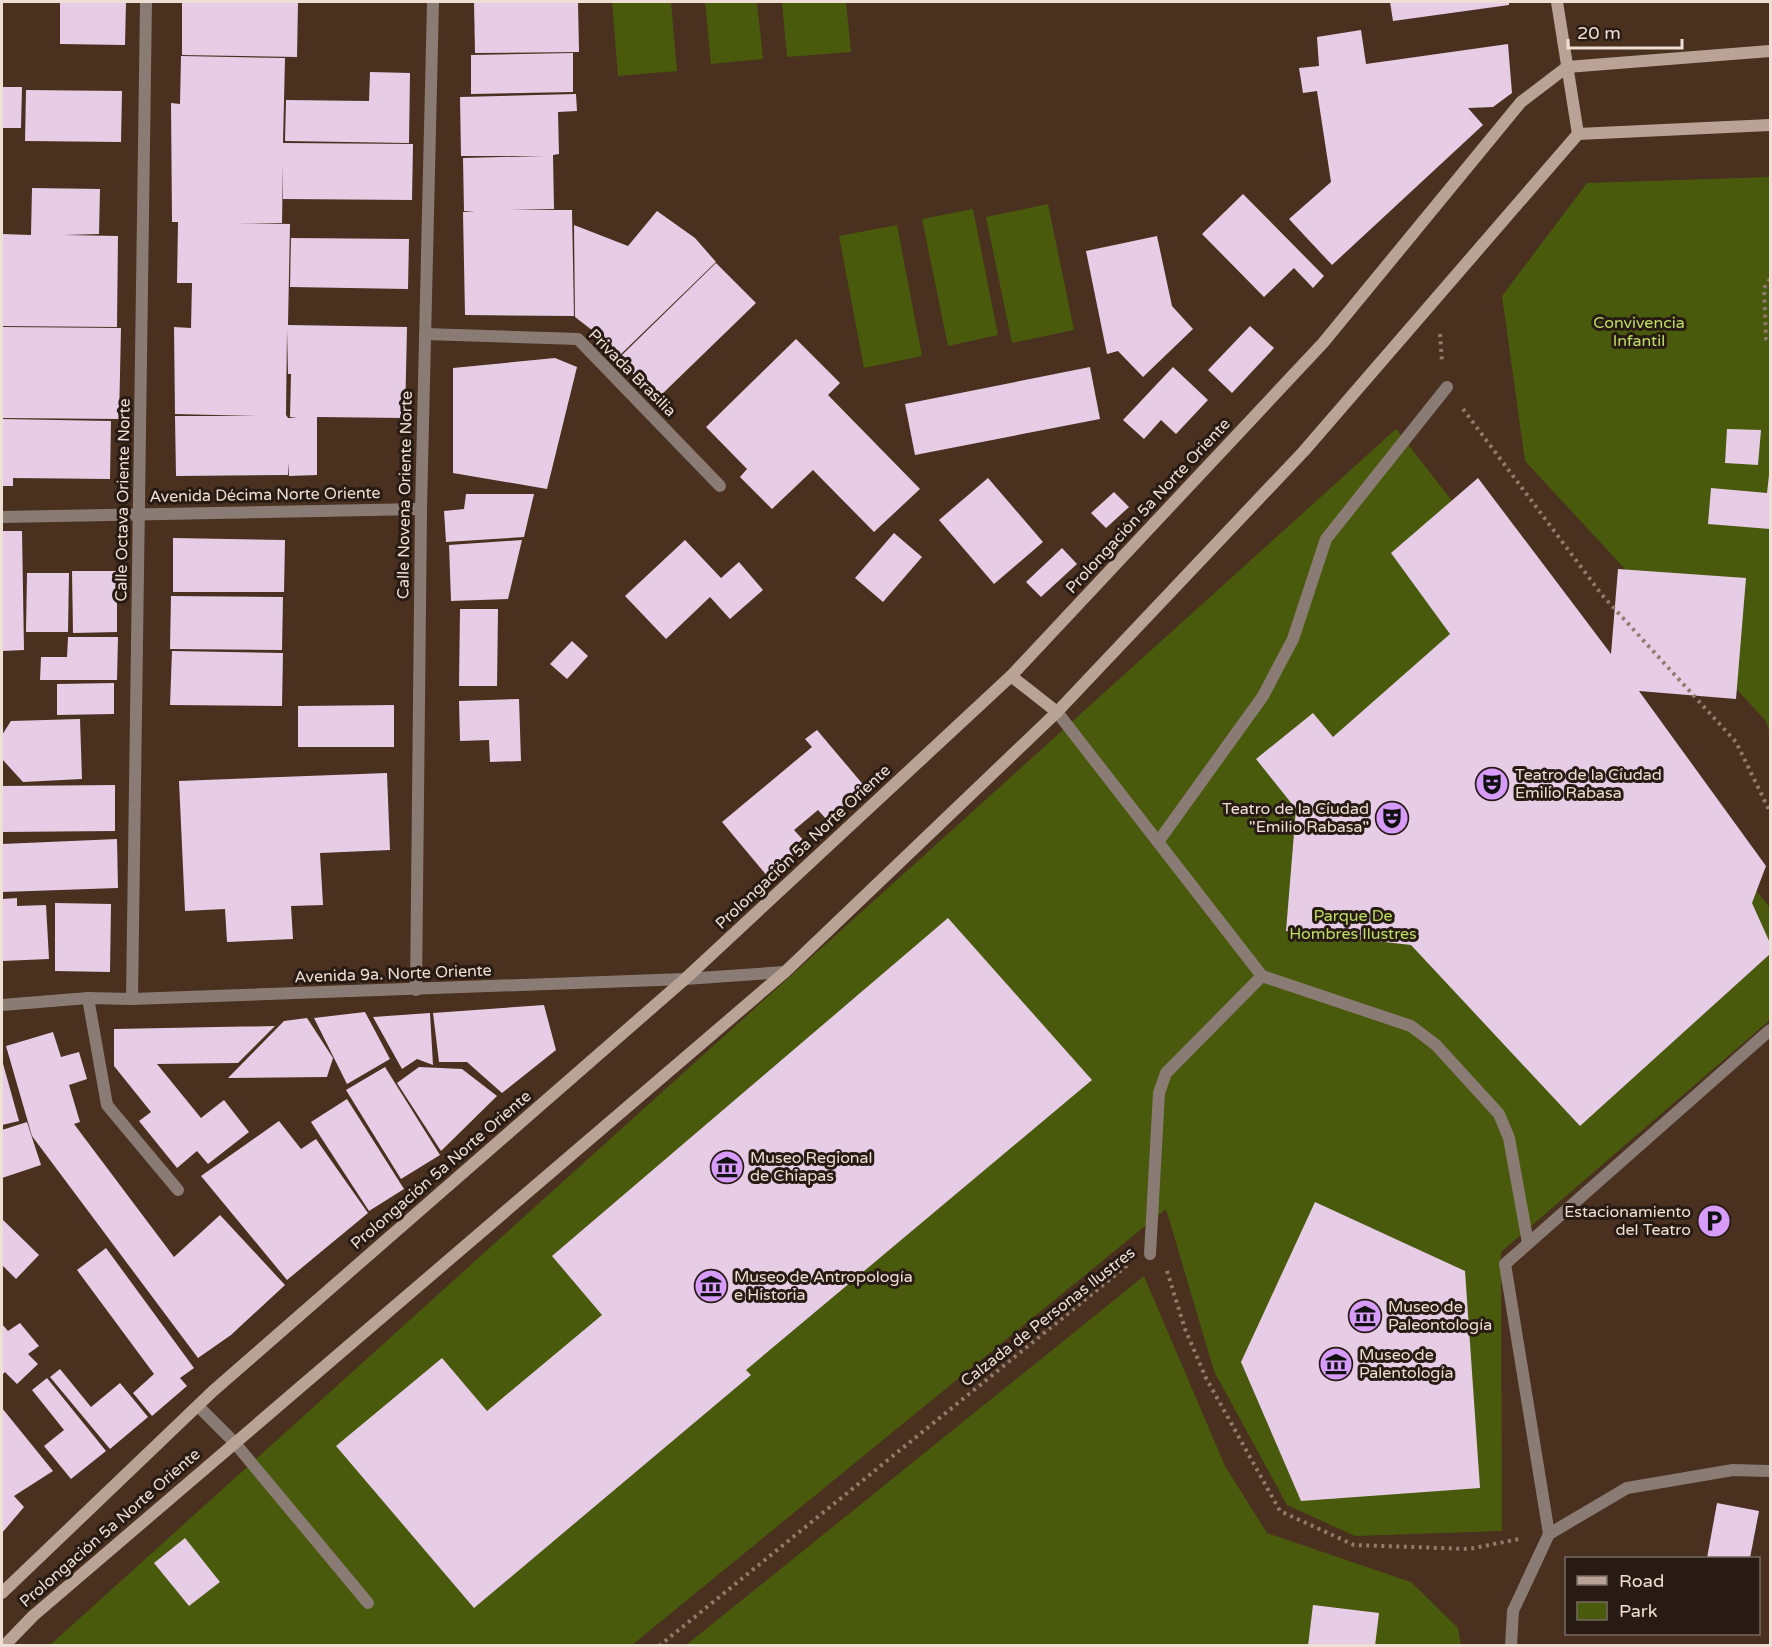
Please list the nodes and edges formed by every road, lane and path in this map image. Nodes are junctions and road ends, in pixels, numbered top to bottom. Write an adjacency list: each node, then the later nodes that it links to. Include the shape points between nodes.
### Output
1 (146, 2): 15 (street, Calle Octava Oriente Norte)
2 (433, 2): 10 (street, Calle Novena Oriente Norte)
3 (1557, 2): 5 (main road)
4 (1770, 51): 5 (main road)
5 (1567, 67): 7 (main road); 17 (main road, Prolongación 5a Norte Oriente, via 1521,102 1323,344)
6 (1770, 125): 7 (main road)
7 (1578, 134): 18 (main road, Prolongación 5a Norte Oriente, via 1304,451)
8 (1770, 279): 11 (path, via 1764,288 1766,339)
9 (1440, 332): 12 (path, via 1438,343)
10 (425, 334): 13 (street, Privada Brasilia, via 578,339); 14 (street, Calle Novena Oriente Norte)
11 (1770, 342)
12 (1447, 387): 19 (path, via 1602,595 1736,742); 20 (street, via 1326,539 1293,639 1263,696)
13 (720, 486)
14 (421, 509): 15 (street, Avenida Décima Norte Oriente); 24 (street, Calle Novena Oriente Norte)
15 (139, 513): 16 (street, Avenida Décima Norte Oriente); 26 (street, Calle Octava Oriente Norte)
16 (2, 517)
17 (1011, 676): 18 (main road); 23 (main road, Prolongación 5a Norte Oriente)
18 (1057, 712): 20 (street); 21 (main road, Prolongación 5a Norte Oriente)
19 (1770, 812)
20 (1158, 842): 22 (street)
21 (785, 972): 23 (street, Avenida 9a. Norte Oriente); 33 (main road, Prolongación 5a Norte Oriente)
22 (1262, 976): 30 (street, via 1411,1026 1436,1045 1499,1114 1509,1138); 31 (street, via 1166,1073 1159,1093)
23 (685, 979): 24 (street, Avenida 9a. Norte Oriente); 32 (main road, Prolongación 5a Norte Oriente)
24 (416, 990): 26 (street, Avenida 9a. Norte Oriente)
25 (88, 998): 26 (street, Avenida 9a. Norte Oriente); 27 (street, Avenida 9a. Norte Oriente); 29 (street, via 108,1105)
26 (132, 999)
27 (2, 1005)
28 (1770, 1030): 30 (street)
29 (178, 1190)
30 (1528, 1243): 35 (street, via 1505,1264)
31 (1150, 1254): 35 (path, Calzada de Personas Ilustres, via 1160,1258 1168,1273 1185,1329 1206,1378 1280,1511 1354,1545 1469,1549); 39 (path, Calzada de Personas Ilustres, via 1138,1257)
32 (199, 1407): 33 (street); 36 (main road, Prolongación 5a Norte Oriente)
33 (234, 1442): 37 (street); 38 (main road, Prolongación 5a Norte Oriente)
34 (1770, 1471): 35 (street, via 1733,1470 1628,1488)
35 (1549, 1534): 40 (street, via 1514,1611)
36 (2, 1593)
37 (368, 1603)
38 (4, 1646)
39 (659, 1646)
40 (1511, 1646)

